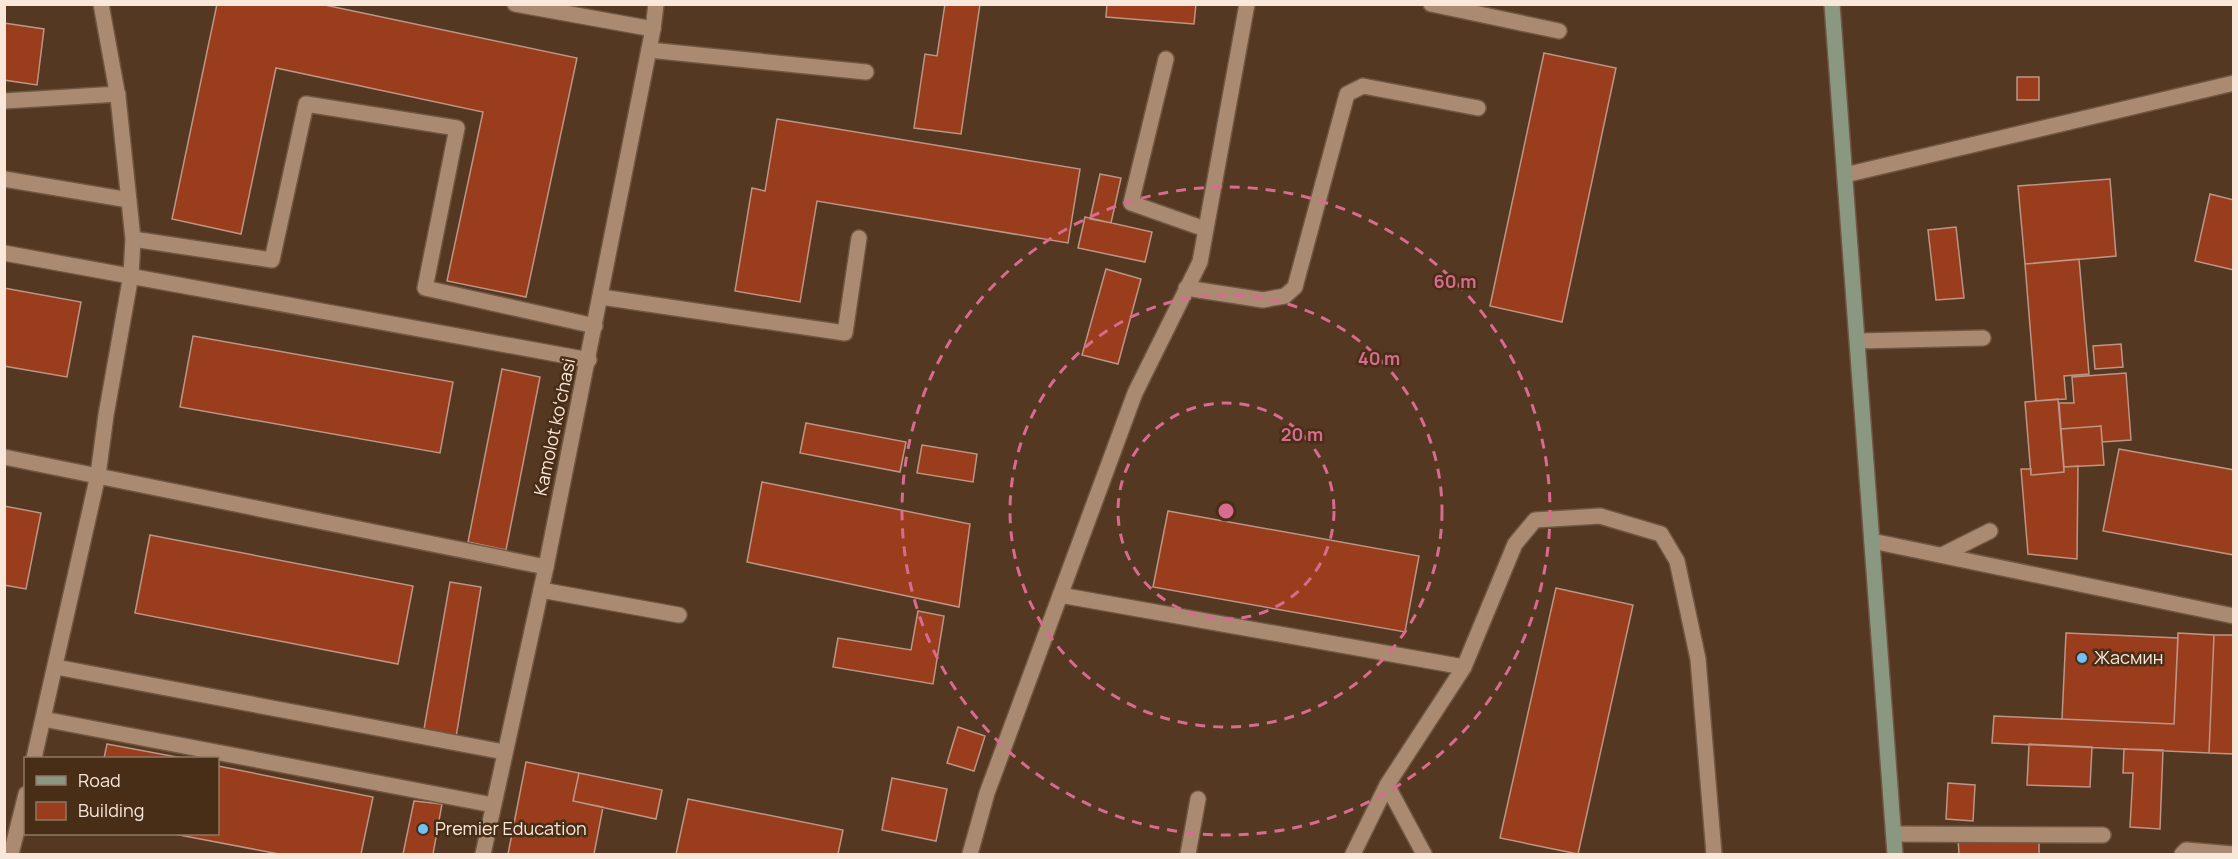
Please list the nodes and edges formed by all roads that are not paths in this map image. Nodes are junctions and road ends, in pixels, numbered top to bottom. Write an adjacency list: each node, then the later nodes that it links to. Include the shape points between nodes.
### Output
1 (101, 4): 13 (street)
2 (515, 4): 7 (street)
3 (656, 4): 7 (street, Kamolot koʻchasi)
4 (1247, 4): 19 (street)
5 (1431, 4): 8 (street)
6 (1832, 4): 16 (street)
7 (653, 29): 9 (street, Kamolot koʻchasi)
8 (1559, 31)
9 (649, 50): 11 (street); 25 (street, Kamolot koʻchasi)
10 (1166, 59): 19 (street, via 1131,203)
11 (866, 72)
12 (2234, 83): 16 (street)
13 (118, 94): 14 (street); 18 (street)
14 (4, 101)
15 (1478, 108): 24 (street, via 1363,86 1347,94 1295,287 1285,296 1263,300)
16 (1845, 175): 28 (street)
17 (4, 179): 18 (street)
18 (129, 200): 21 (street)
19 (1205, 229): 24 (street, via 1200,262)
20 (859, 238): 25 (street, via 845,333)
21 (133, 239): 23 (street); 26 (street, via 272,260 306,104 457,128 425,288)
22 (4, 253): 23 (street)
23 (131, 275): 29 (street); 31 (street)
24 (1186, 288): 37 (street, via 1135,393)
25 (601, 297): 26 (street, Kamolot koʻchasi)
26 (595, 326): 29 (street, Kamolot koʻchasi)
27 (1983, 338): 28 (street)
28 (1857, 341): 33 (street)
29 (588, 360): 35 (street, Kamolot koʻchasi)
30 (4, 457): 31 (street)
31 (98, 475): 35 (street); 40 (street)
32 (1990, 531): 34 (street)
33 (1872, 541): 34 (street); 49 (street)
34 (1942, 555): 39 (street)
35 (546, 567): 36 (street, Kamolot koʻchasi)
36 (541, 590): 38 (street); 43 (street, Kamolot koʻchasi)
37 (1060, 595): 41 (street); 53 (street, via 987,793)
38 (678, 615)
39 (2234, 615)
40 (56, 667): 42 (street); 43 (street)
41 (1464, 667): 45 (street); 57 (street, via 1515,544 1535,520 1600,516 1661,534 1677,561 1698,659)
42 (43, 718): 44 (street); 48 (street)
43 (504, 752): 48 (street, Kamolot koʻchasi)
44 (34, 757)
45 (1387, 785): 55 (street); 56 (street)
46 (1198, 799): 54 (street)
47 (24, 802): 51 (street)
48 (493, 805): 52 (street, Kamolot koʻchasi)
49 (1894, 834): 50 (street); 58 (street)
50 (2103, 835)
51 (11, 855)
52 (483, 855)
53 (970, 855)
54 (1188, 855)
55 (1353, 855)
56 (1424, 855)
57 (1714, 855)
58 (1895, 855)
59 (2182, 855): 60 (street, via 2186,850)
60 (2233, 855)

